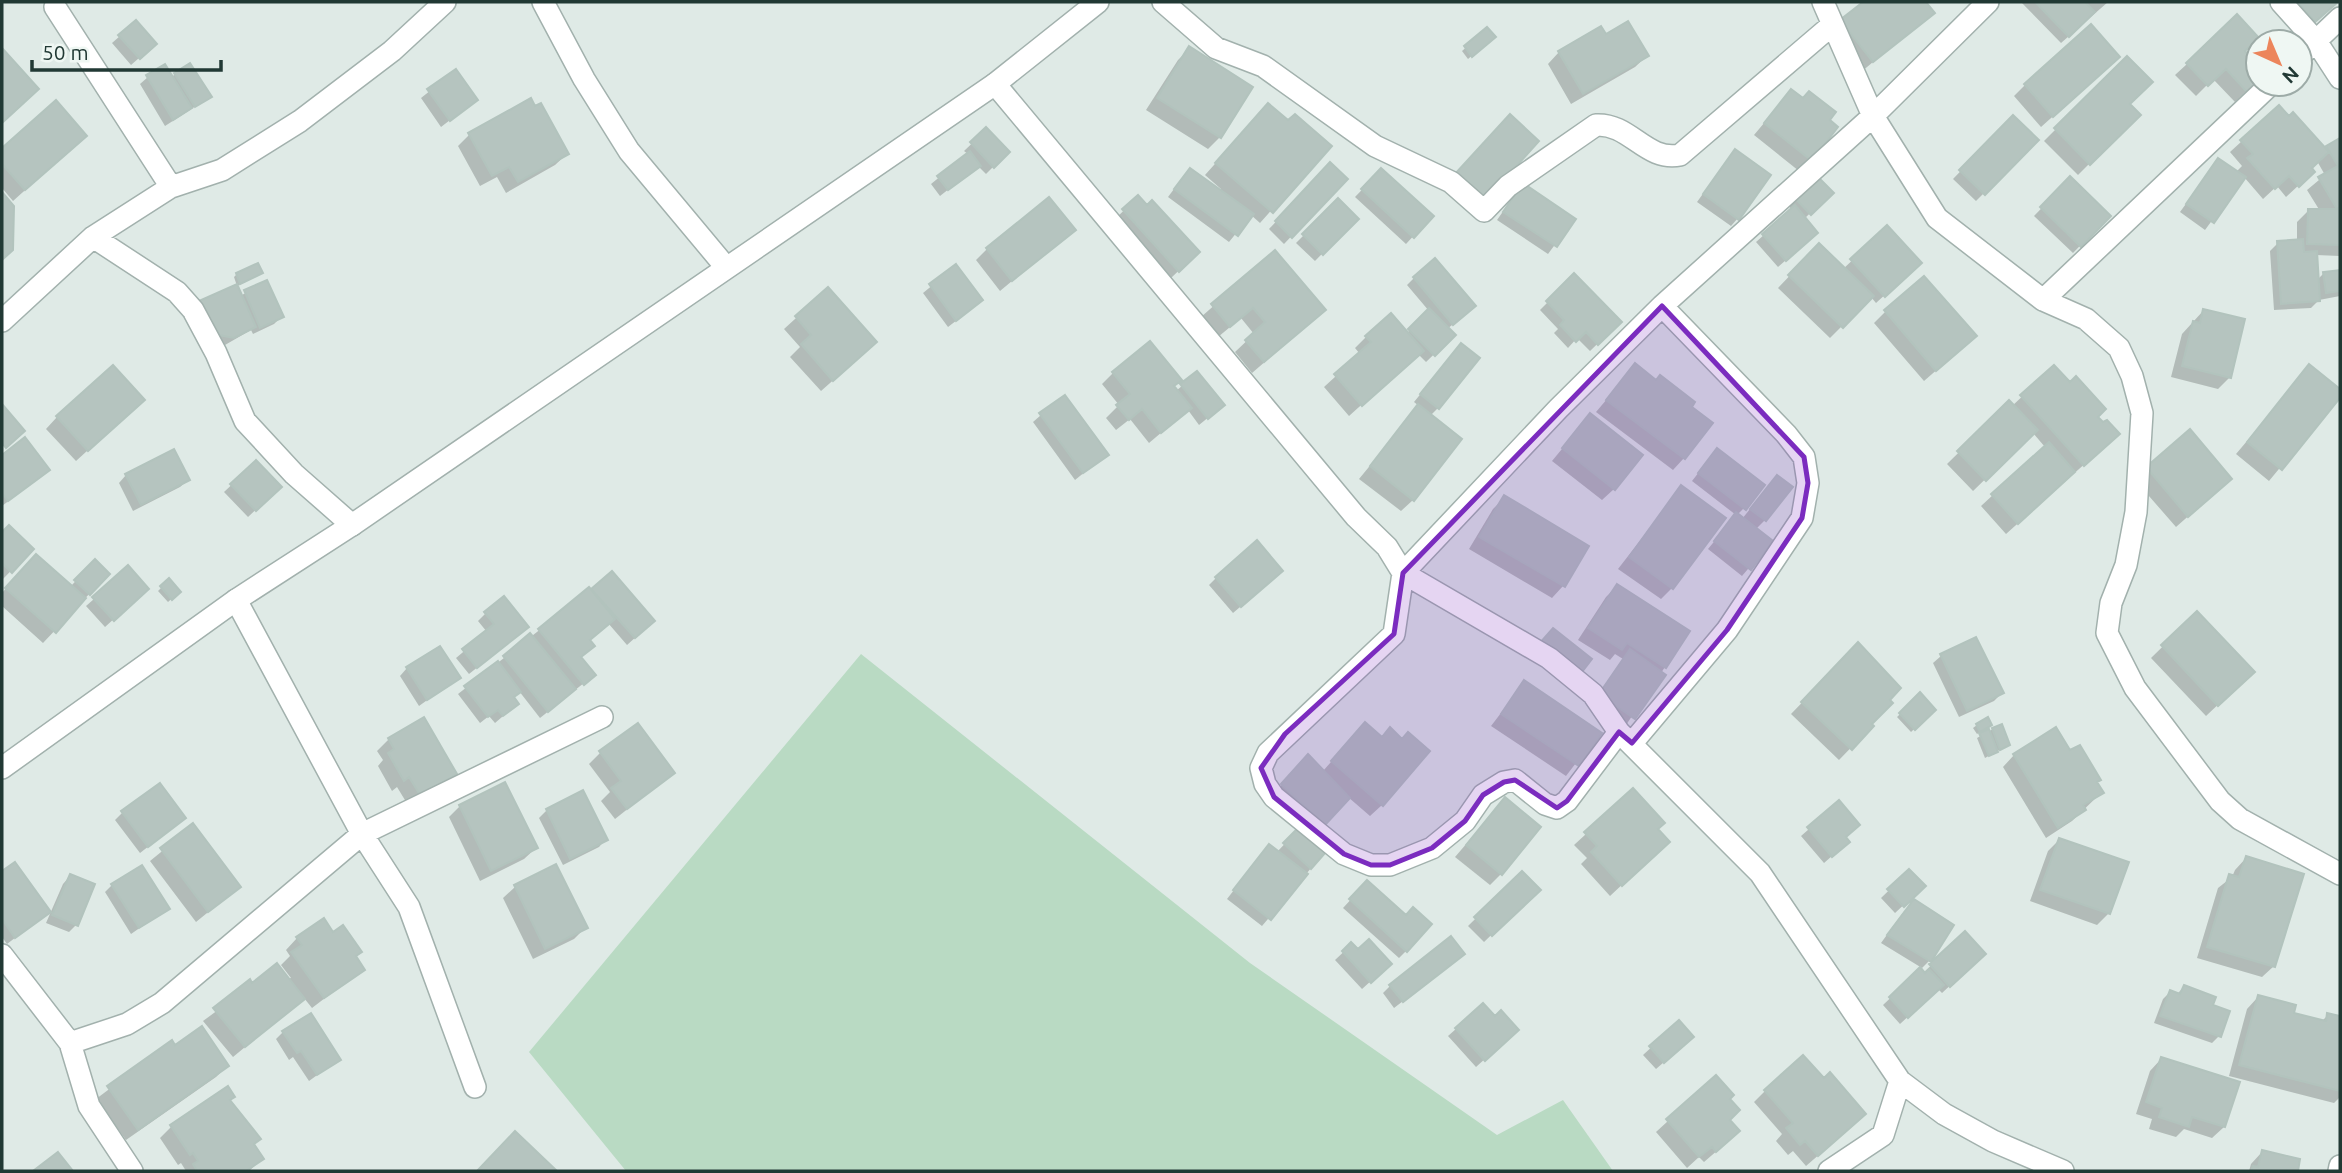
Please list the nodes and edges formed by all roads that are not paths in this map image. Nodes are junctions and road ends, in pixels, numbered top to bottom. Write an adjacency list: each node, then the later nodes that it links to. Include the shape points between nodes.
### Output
1 (445, 2): 16 (street, via 392,51 300,121 222,170)
2 (543, 2): 18 (street, via 629,151)
3 (1098, 2): 13 (street)
4 (1163, 2): 10 (street, via 1216,48 1263,66 1375,146 1451,182 1484,211 1508,187 1596,125 1618,128 1660,156 1680,155)
5 (1823, 2): 10 (street)
6 (1988, 2): 15 (street)
7 (2281, 2): 11 (street)
8 (55, 7): 16 (street)
9 (2340, 18): 11 (street)
10 (1832, 25): 15 (street)
11 (2316, 41): 12 (street)
12 (2340, 78)
13 (995, 84): 18 (street); 23 (street, via 1347,506 1387,547)
14 (2256, 98): 19 (street)
15 (1873, 116): 19 (street, via 1937,218); 20 (street)
16 (171, 187): 17 (street)
17 (93, 237): 21 (street); 22 (street, via 177,292 193,310 216,353 244,421)
18 (725, 266): 22 (street)
19 (2043, 300): 29 (street, via 2086,319 2119,348 2142,413 2136,512 2126,565 2110,603 2107,633 2122,664 2220,801 2270,838)
20 (1662, 306): 23 (street); 26 (street, via 1786,434 1804,457 1808,483 1802,518 1727,630)
21 (2, 321)
22 (352, 525): 24 (street)
23 (1403, 573): 26 (street, via 1549,658 1593,694); 26 (street, via 1394,634 1285,734 1261,768 1274,797 1344,854 1371,865 1390,865 1432,848 1465,821 1482,794 1504,782 1516,780 1557,808)
24 (236, 600): 27 (street); 28 (street)
25 (602, 717): 28 (street)
26 (1625, 737): 32 (street, via 1759,873)
27 (2, 768)
28 (362, 834): 31 (street, via 162,1003 127,1024); 33 (street, via 409,907)
29 (2340, 874)
30 (2, 955): 31 (street)
31 (70, 1043): 34 (street, via 89,1106)
32 (1900, 1081): 35 (street, via 1883,1135); 36 (street, via 1944,1114)
33 (475, 1087)
34 (132, 1171)
35 (1829, 1171)
36 (2063, 1171)

